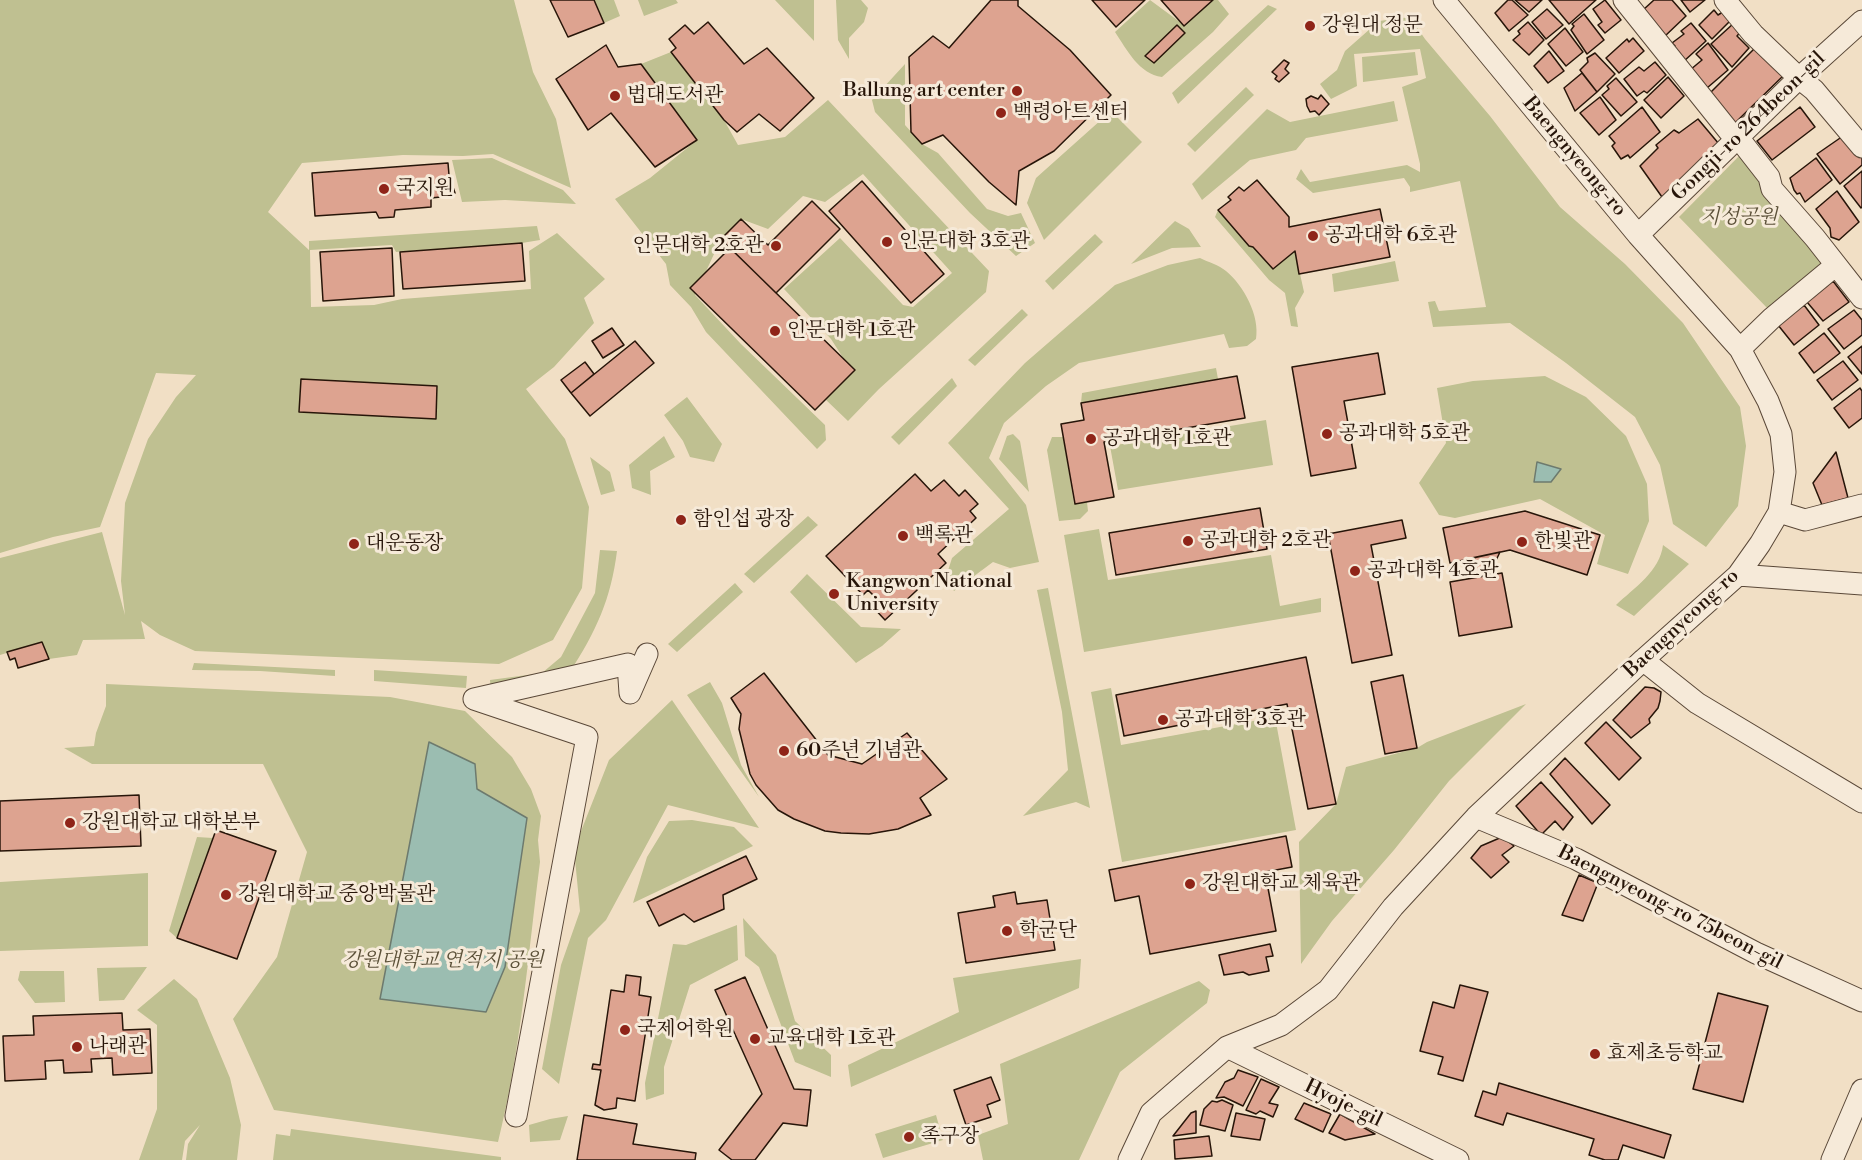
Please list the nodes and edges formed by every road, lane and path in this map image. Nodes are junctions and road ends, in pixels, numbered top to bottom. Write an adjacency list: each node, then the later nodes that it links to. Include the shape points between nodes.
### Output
1 (1444, 0): 8 (street, Baengnyeong-ro)
2 (1624, 0): 6 (street)
3 (1725, 0): 5 (street, via 1753,34)
4 (1862, 21): 5 (street, Gongji-ro 264beon-gil)
5 (1799, 78): 6 (street, Gongji-ro 264beon-gil); 7 (street)
6 (1736, 140): 8 (street, Gongji-ro 264beon-gil); 9 (street, via 1744,145 1769,177 1772,189)
7 (1862, 147)
8 (1638, 235): 11 (street, Baengnyeong-ro)
9 (1836, 265): 10 (street); 11 (street)
10 (1862, 298)
11 (1740, 349): 13 (street, Baengnyeong-ro, via 1781,434 1785,472)
12 (1862, 505): 13 (street, via 1805,520)
13 (1779, 512): 14 (street, Baengnyeong-ro)
14 (1738, 575): 15 (street); 17 (street, Baengnyeong-ro)
15 (1862, 584)
16 (647, 654): 23 (street, via 630,693 628,664 474,699 587,737)
17 (1643, 660): 18 (street, via 1697,703); 19 (street, Baengnyeong-ro)
18 (1862, 802)
19 (1476, 817): 20 (street, Baengnyeong-ro 75beon-gil, via 1576,859 1756,953); 21 (street, Baengnyeong-ro, via 1393,907 1328,990 1281,1025)
20 (1862, 1001)
21 (1227, 1047): 24 (street, Baengnyeong-ro, via 1151,1113); 25 (street, Hyoje-gil)
22 (1862, 1090): 26 (street)
23 (516, 1116)
24 (1129, 1160)
25 (1458, 1160)
26 (1832, 1160)

